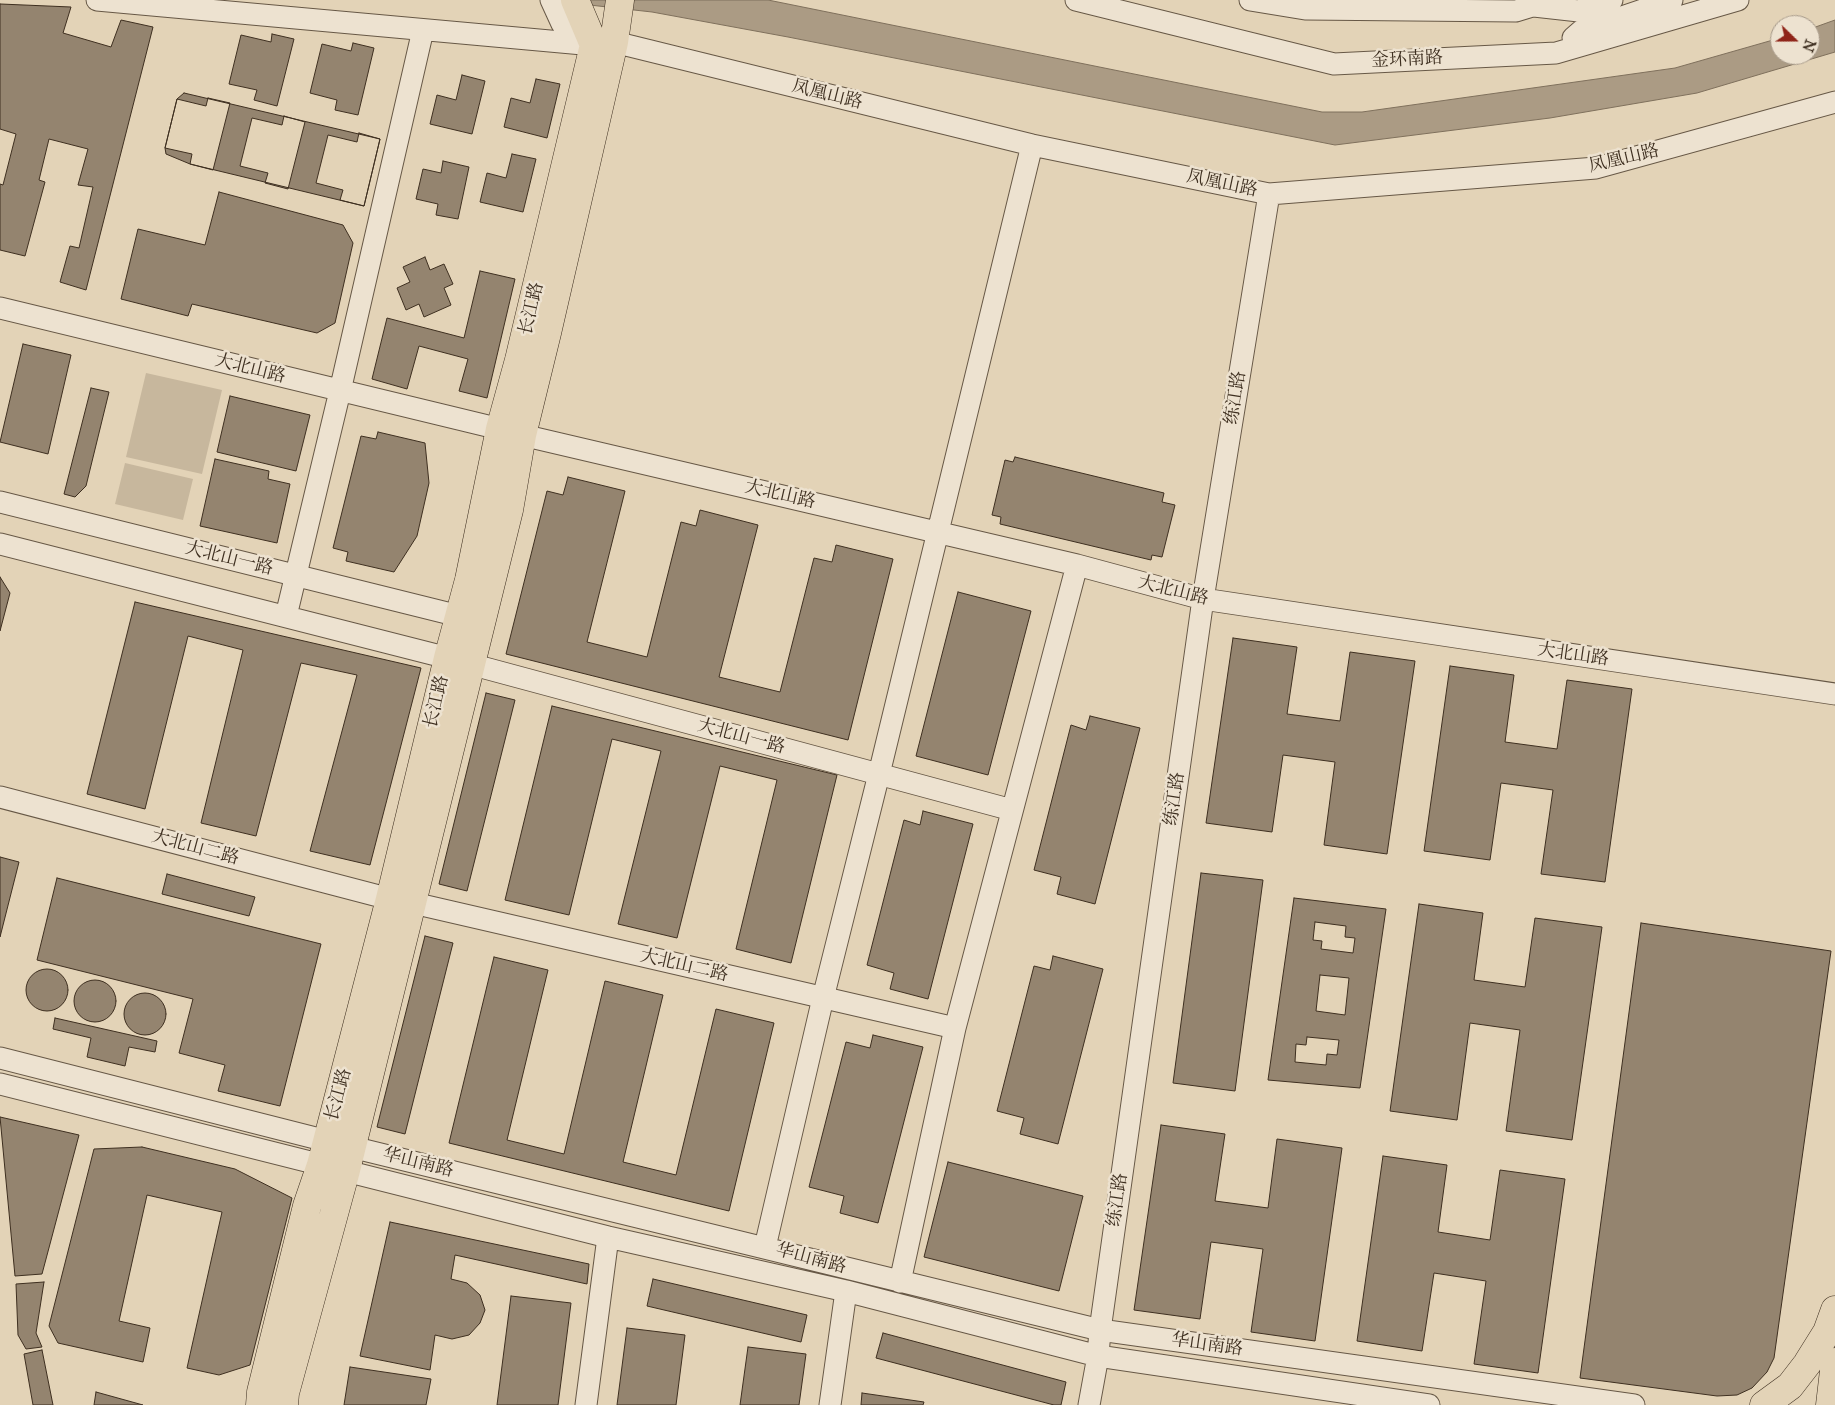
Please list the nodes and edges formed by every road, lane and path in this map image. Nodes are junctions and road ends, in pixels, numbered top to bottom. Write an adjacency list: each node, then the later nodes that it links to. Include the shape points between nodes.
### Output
1 (97, 0): 12 (street, 凤凰山路)
2 (550, 0): 10 (street)
3 (1076, 0): 13 (street, 金环南路, via 1334,64)
4 (1250, 0): 9 (street, via 1305,9)
5 (1612, 0): 8 (street, via 1579,11)
6 (1672, 0): 13 (street, via 1582,31)
7 (1738, 0): 13 (street, 金环南路)
8 (1542, 3): 9 (street, via 1516,11)
9 (1344, 5)
10 (571, 10): 11 (main road)
11 (612, 26): 12 (street, 凤凰山路); 15 (street, 凤凰山路); 19 (main road, 长江路, via 519,360)
12 (423, 30): 18 (street)
13 (1556, 53)
14 (1835, 102): 16 (street, 凤凰山路, via 1596,168)
15 (1032, 145): 16 (street, 凤凰山路); 21 (street)
16 (1269, 194): 25 (street, 练江路)
17 (0, 308): 18 (street, 大北山路)
18 (340, 391): 19 (street, 大北山路); 24 (street)
19 (511, 432): 21 (street, 大北山路); 27 (main road, 长江路); 28 (main road, 长江路, via 509,510)
20 (0, 502): 24 (street, 大北山一路)
21 (938, 533): 23 (street, 大北山路); 30 (street)
22 (0, 544): 26 (street, 大北山一路)
23 (1077, 565): 25 (street, 大北山路); 32 (street)
24 (296, 576): 26 (street); 27 (street, 大北山一路)
25 (1203, 599): 29 (street, 大北山路); 44 (street, 练江路)
26 (286, 616): 28 (street, 大北山一路)
27 (459, 616): 28 (main road, 长江路)
28 (459, 661): 30 (street, 大北山一路); 33 (main road, 长江路)
29 (1835, 694)
30 (879, 774): 32 (street, 大北山一路); 34 (street)
31 (0, 797): 33 (street, 大北山二路)
32 (1012, 810): 35 (street)
33 (401, 901): 34 (street, 大北山二路); 38 (main road, 长江路)
34 (823, 998): 35 (street, 大北山二路); 40 (street)
35 (955, 1028): 41 (street)
36 (0, 1058): 38 (street, 华山南路)
37 (0, 1084): 38 (street, 华山南路)
38 (336, 1155): 39 (street, 华山南路); 40 (street, 华山南路); 47 (main road, 长江路, via 303,1225); 48 (main road, 长江路)
39 (608, 1237): 42 (street, 华山南路); 49 (street)
40 (764, 1247): 41 (street, 华山南路)
41 (900, 1282): 44 (street, 华山南路)
42 (846, 1291): 45 (street, 华山南路); 50 (street)
43 (1835, 1310): 54 (main road, via 1827,1332 1807,1364 1790,1386)
44 (1100, 1330): 45 (street, 练江路); 53 (street, 华山南路)
45 (1098, 1356): 51 (street, 练江路); 52 (street, 华山南路)
46 (1835, 1362): 55 (main road)
47 (260, 1405)
48 (284, 1405)
49 (586, 1405)
50 (830, 1405)
51 (1089, 1405)
52 (1428, 1405)
53 (1634, 1405)
54 (1764, 1405)
55 (1830, 1405)

